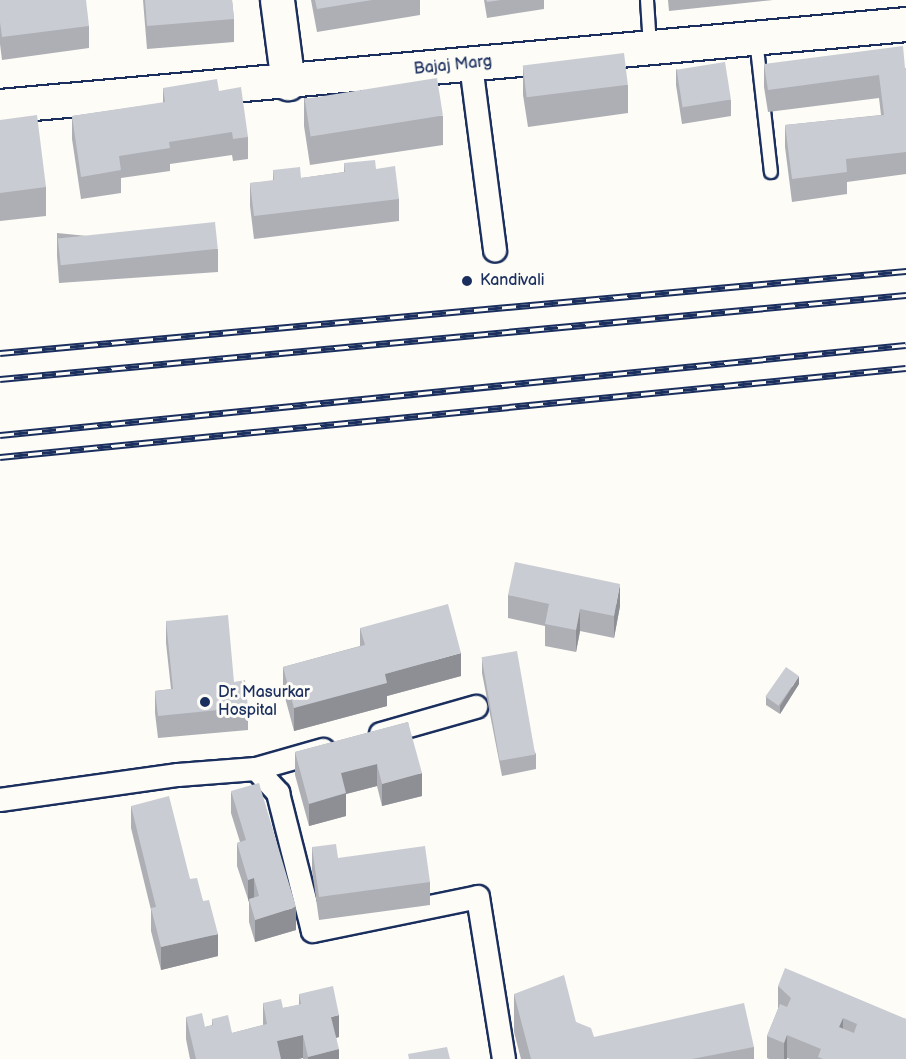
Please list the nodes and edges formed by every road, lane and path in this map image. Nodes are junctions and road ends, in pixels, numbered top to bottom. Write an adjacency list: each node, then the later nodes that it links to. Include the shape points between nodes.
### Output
1 (277, 0): 7 (street)
2 (648, 0): 5 (lane)
3 (906, 24): 4 (street, Bajaj Marg)
4 (756, 37): 5 (street, Bajaj Marg); 9 (lane)
5 (650, 47): 6 (street, Bajaj Marg)
6 (471, 65): 7 (street, Bajaj Marg); 10 (street)
7 (288, 83): 8 (street, Bajaj Marg)
8 (0, 106)
9 (771, 172)
10 (495, 250)
11 (476, 707): 12 (street)
12 (256, 769): 13 (street, via 178,775); 14 (street, via 278,793 312,931 478,897)
13 (0, 801)
14 (504, 1059)

